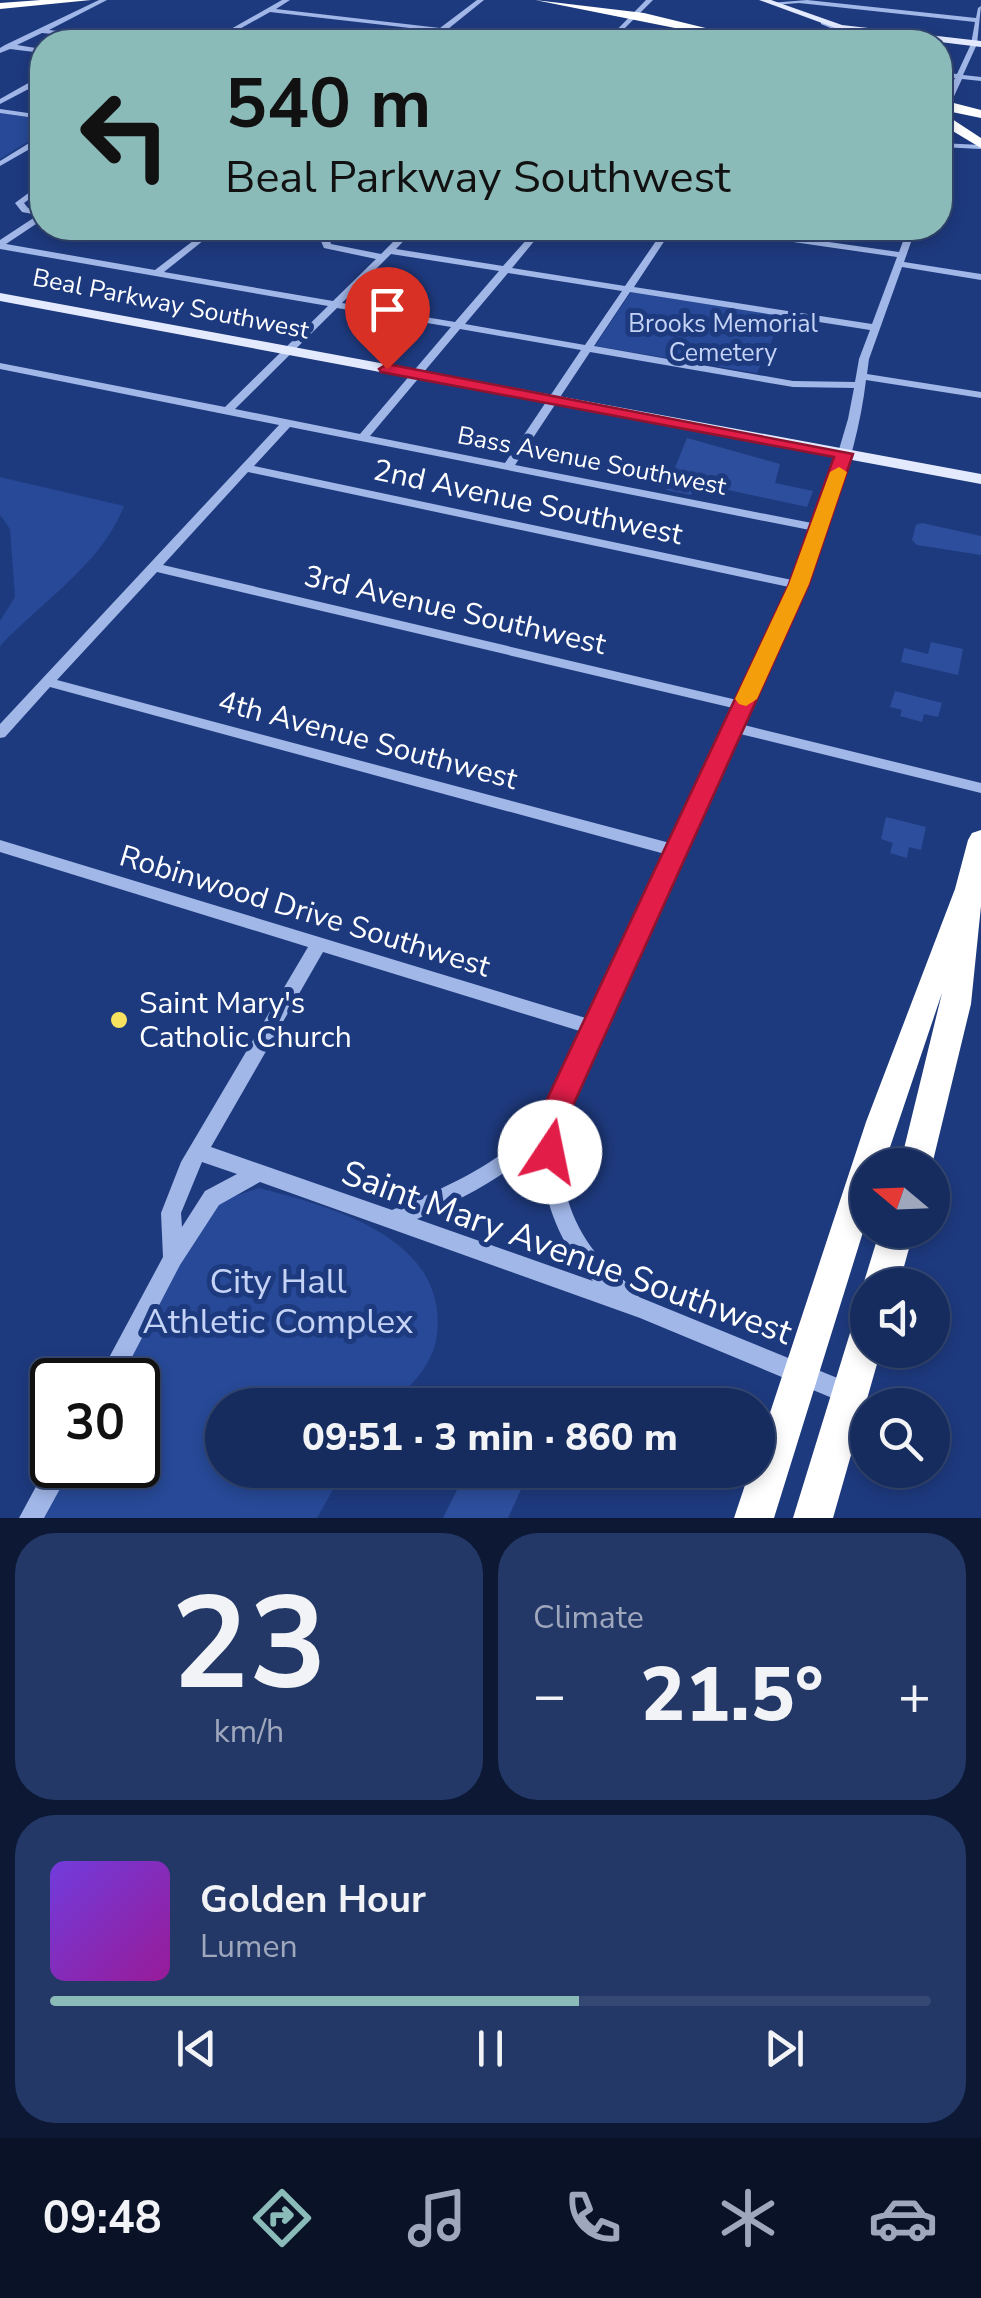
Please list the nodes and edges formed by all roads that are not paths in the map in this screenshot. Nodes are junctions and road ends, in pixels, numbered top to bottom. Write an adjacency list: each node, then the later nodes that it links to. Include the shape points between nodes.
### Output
1 (86, 0): 10 (highway)
2 (104, 0): 15 (street)
3 (287, 0): 12 (street)
4 (481, 0): 17 (street)
5 (540, 0): 13 (highway)
6 (569, 0): 13 (highway)
7 (650, 0): 13 (street)
8 (768, 1): 9 (street); 21 (main road)
9 (806, 1): 14 (street)
10 (0, 6)
11 (981, 8): 14 (street)
12 (269, 10): 16 (street); 17 (street)
13 (637, 12): 18 (street); 19 (highway); 20 (highway)
14 (978, 20): 24 (street)
15 (42, 30)
16 (233, 30)
17 (442, 30)
18 (620, 30)
19 (709, 30)
20 (717, 30)
21 (844, 30)
22 (30, 35): 25 (street)
23 (952, 43): 24 (main road)
24 (978, 44): 28 (street)
25 (3, 47): 26 (street)
26 (30, 50)
27 (952, 75): 28 (street)
28 (962, 76): 29 (street); 31 (street)
29 (981, 79)
30 (30, 86): 32 (street)
31 (952, 97)
32 (0, 102)
33 (952, 106): 36 (highway)
34 (952, 109): 39 (highway)
35 (0, 110): 37 (street)
36 (980, 114)
37 (30, 115)
38 (952, 126): 41 (highway)
39 (981, 136)
40 (30, 146): 42 (street)
41 (976, 146)
42 (0, 164)
43 (30, 195): 44 (street, via 20,202)
44 (30, 211)
45 (30, 223): 53 (street)
46 (200, 240): 57 (street)
47 (325, 240): 54 (street, via 327,246)
48 (400, 240): 54 (street)
49 (530, 240): 56 (street)
50 (661, 240): 59 (street)
51 (785, 240): 55 (street)
52 (908, 240): 55 (street)
53 (0, 245): 57 (street)
54 (385, 254): 56 (street); 61 (street)
55 (900, 260): 58 (street); 63 (street)
56 (506, 269): 59 (street); 62 (street)
57 (157, 273): 61 (street)
58 (981, 276)
59 (628, 289): 63 (street); 64 (street)
60 (1, 298): 65 (main road, Beal Parkway Southwest)
61 (335, 304): 62 (street); 65 (street)
62 (458, 326): 64 (street); 67 (street)
63 (875, 328): 68 (street)
64 (588, 348): 68 (street, via 793,384); 70 (street)
65 (288, 350): 67 (main road, Beal Parkway Southwest); 71 (street)
66 (0, 366): 71 (street, Bass Avenue Southwest)
67 (416, 374): 70 (main road, Beal Parkway Southwest); 73 (street)
68 (862, 380): 69 (street); 74 (street)
69 (981, 395)
70 (554, 400): 74 (main road, Beal Parkway Southwest); 75 (street)
71 (228, 410): 72 (street, Bass Avenue Southwest)
72 (288, 422): 73 (street, Bass Avenue Southwest); 76 (street)
73 (362, 437): 75 (street, Bass Avenue Southwest)
74 (844, 454): 77 (main road, Beal Parkway Southwest); 78 (street)
75 (508, 466): 78 (street, Bass Avenue Southwest)
76 (246, 468): 79 (street); 80 (street, 2nd Avenue Southwest)
77 (981, 480)
78 (822, 529): 80 (street)
79 (154, 567): 81 (street); 82 (street, 3rd Avenue Southwest)
80 (799, 584): 82 (street)
81 (47, 682): 84 (street); 88 (street, 4th Avenue Southwest)
82 (743, 706): 83 (street)
83 (733, 727): 85 (street); 88 (street)
84 (0, 733)
85 (981, 788)
86 (981, 840): 89 (highway)
87 (0, 846): 90 (street, Robinwood Drive Southwest)
88 (676, 850): 91 (street)
89 (969, 888): 93 (highway, via 956,1004); 100 (highway, via 888,1099)
90 (319, 944): 91 (street, Robinwood Drive Southwest); 94 (street)
91 (594, 1028): 92 (street)
92 (556, 1110): 96 (street, via 506,1164); 98 (street, via 550,1152 561,1214 590,1262)
93 (920, 1148)
94 (197, 1151): 95 (street, Saint Mary Avenue Southwest); 97 (street, via 172,1212)
95 (260, 1173): 96 (street, Saint Mary Avenue Southwest); 97 (street, via 212,1198)
96 (391, 1221): 98 (street, Saint Mary Avenue Southwest)
97 (173, 1258): 99 (street)
98 (642, 1308): 100 (street, Saint Mary Avenue Southwest)
99 (120, 1358)
100 (802, 1373): 101 (street, Saint Mary Avenue Southwest); 104 (highway)
101 (850, 1394): 105 (highway)
102 (48, 1488): 103 (street)
103 (32, 1518)
104 (754, 1518)
105 (812, 1518)

